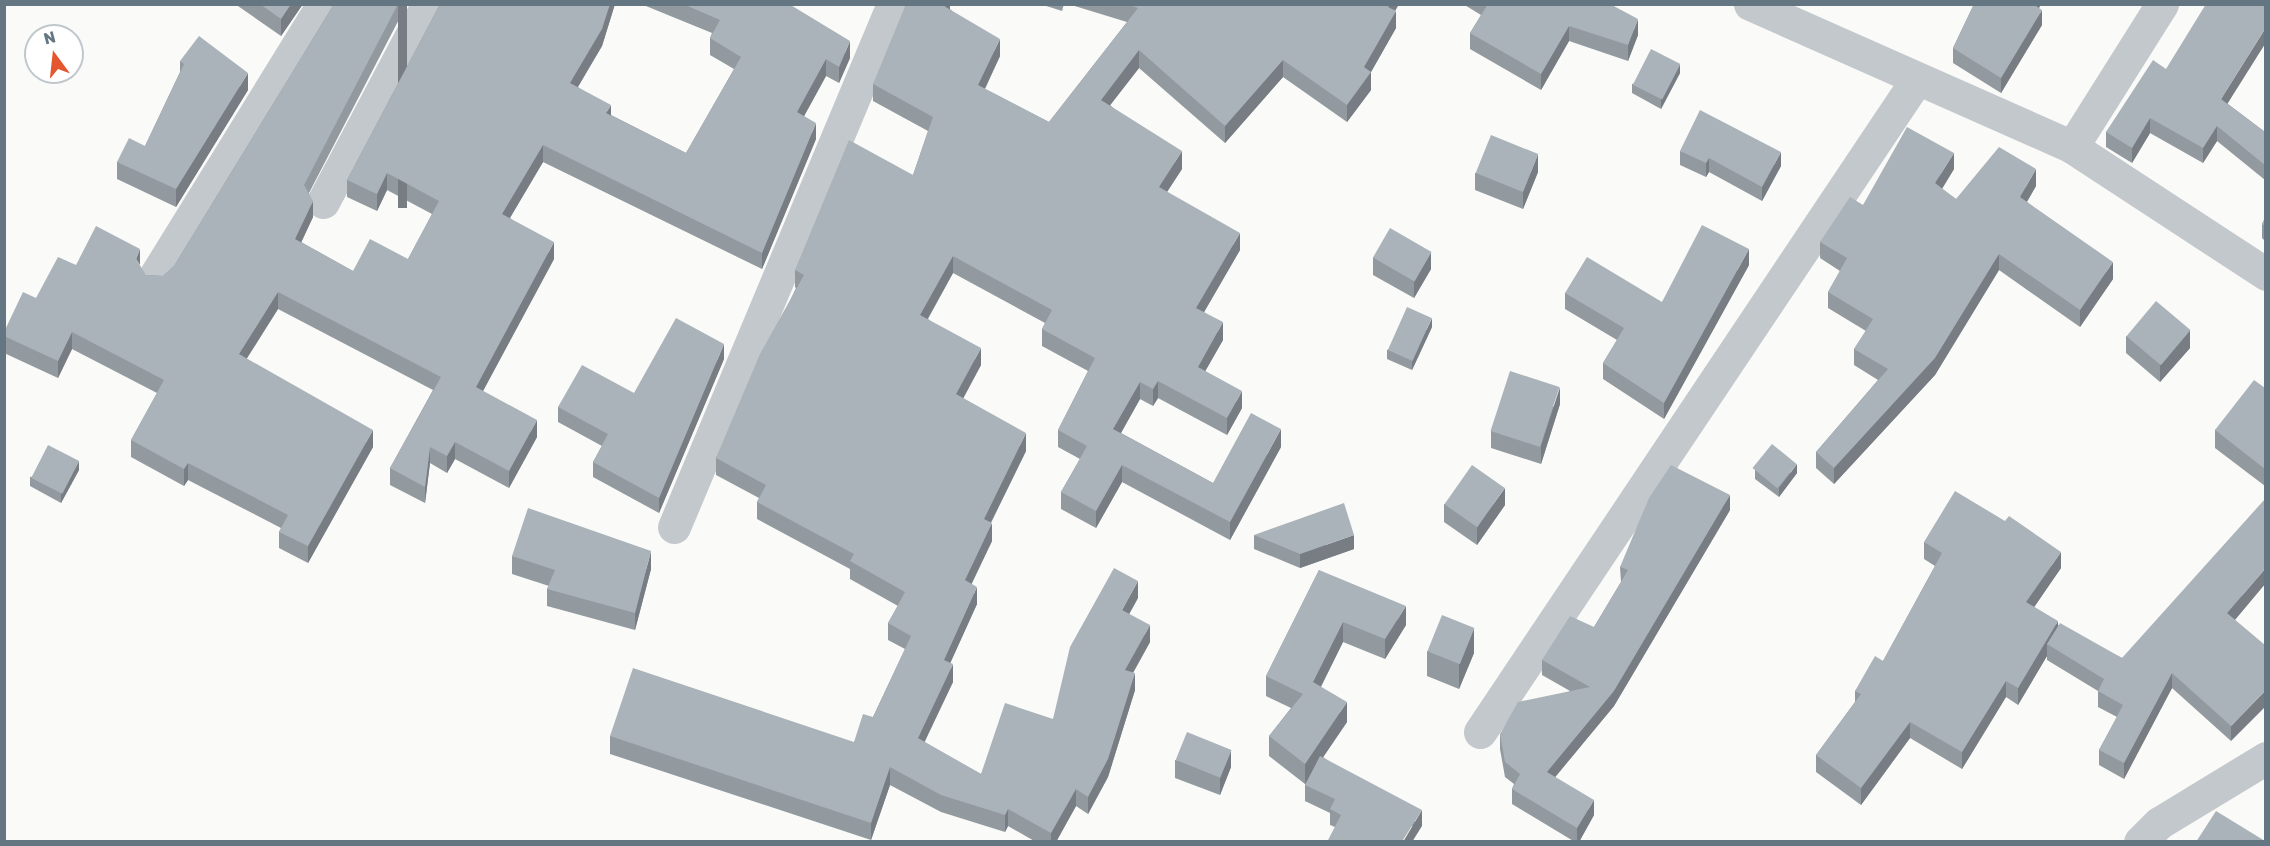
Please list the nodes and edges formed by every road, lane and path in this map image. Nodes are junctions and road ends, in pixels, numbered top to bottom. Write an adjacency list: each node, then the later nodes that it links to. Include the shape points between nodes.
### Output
1 (323, 4): 10 (street)
2 (428, 4): 8 (street)
3 (892, 4): 11 (street)
4 (1750, 4): 6 (street)
5 (2162, 4): 7 (street)
6 (1915, 82): 7 (street); 12 (street)
7 (2072, 147): 9 (street)
8 (323, 202)
9 (2265, 274)
10 (155, 276)
11 (674, 527)
12 (1480, 732)
13 (2265, 758): 14 (street, via 2159,823)
14 (2140, 842)

